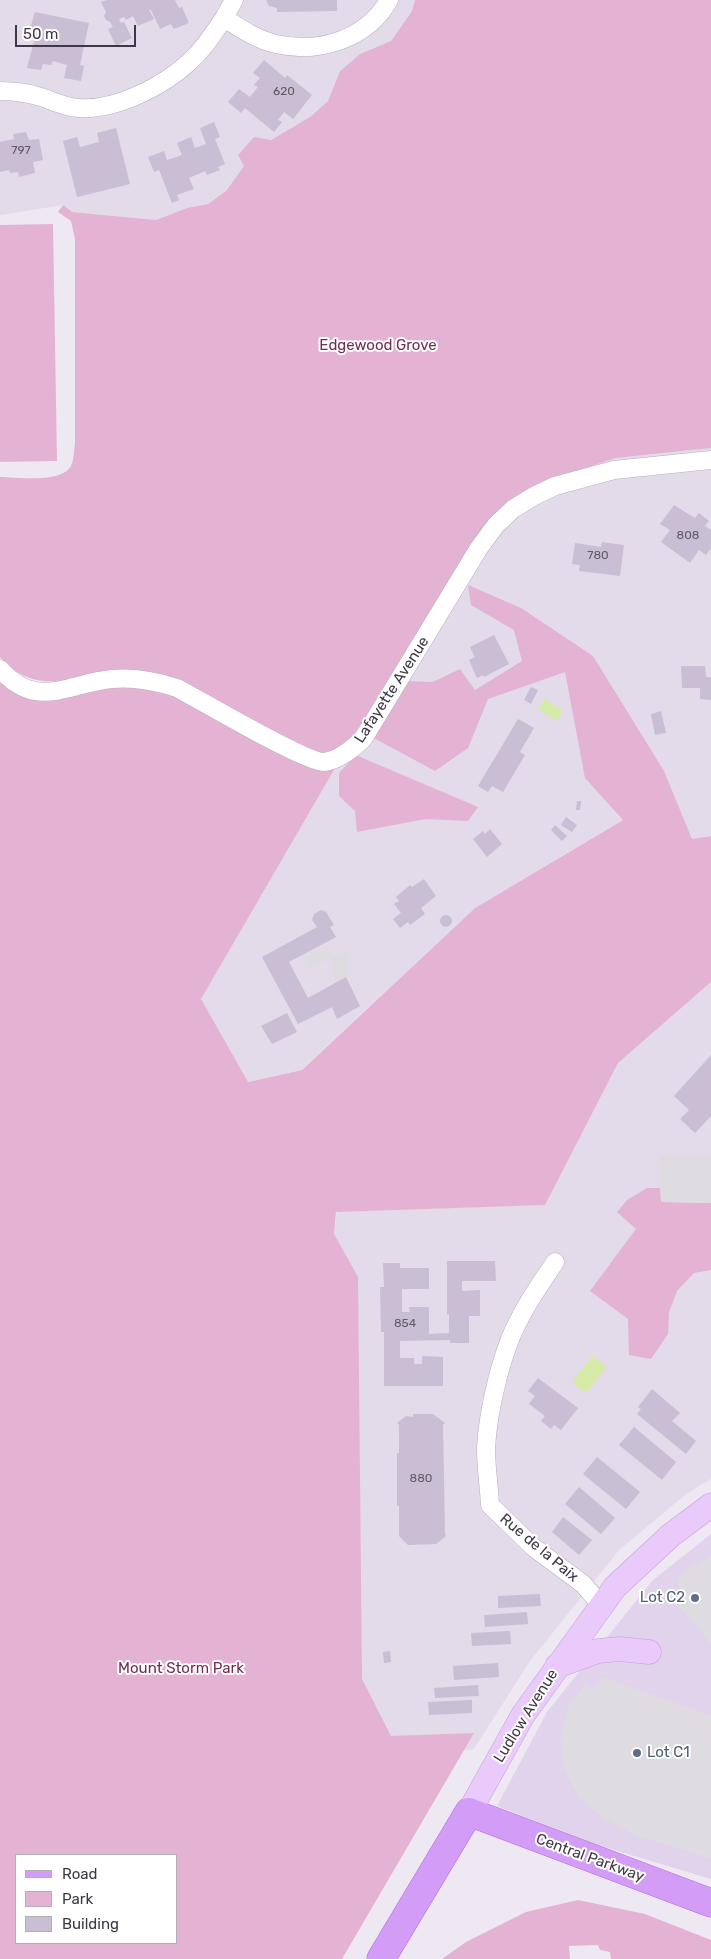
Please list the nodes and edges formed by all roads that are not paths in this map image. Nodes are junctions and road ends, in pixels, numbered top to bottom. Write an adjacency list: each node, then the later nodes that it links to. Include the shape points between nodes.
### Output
1 (234, 0): 3 (street)
2 (389, 0): 3 (street, via 372,23 355,34 316,47 274,44)
3 (224, 18): 4 (street, via 188,64 145,92 117,103 100,108 79,108 39,96)
4 (0, 91)
5 (711, 460): 6 (street, Lafayette Avenue, via 614,470 555,486 512,509 479,548 363,740 342,756 322,762 293,751 177,688 157,682 113,679 46,693 18,685)
6 (0, 670)
7 (555, 1262): 9 (street, Rue de la Paix, via 519,1319 498,1380 486,1448 490,1505 533,1547 583,1584)
8 (711, 1505): 9 (main road, Ludlow Avenue, via 649,1554 615,1586)
9 (601, 1605): 11 (main road, Ludlow Avenue)
10 (649, 1652): 11 (main road, via 598,1651)
11 (557, 1666): 12 (main road, Ludlow Avenue, via 523,1715)
12 (470, 1812): 13 (main road, Central Parkway); 14 (main road, Ludlow Avenue)
13 (711, 1903)
14 (381, 1959)

